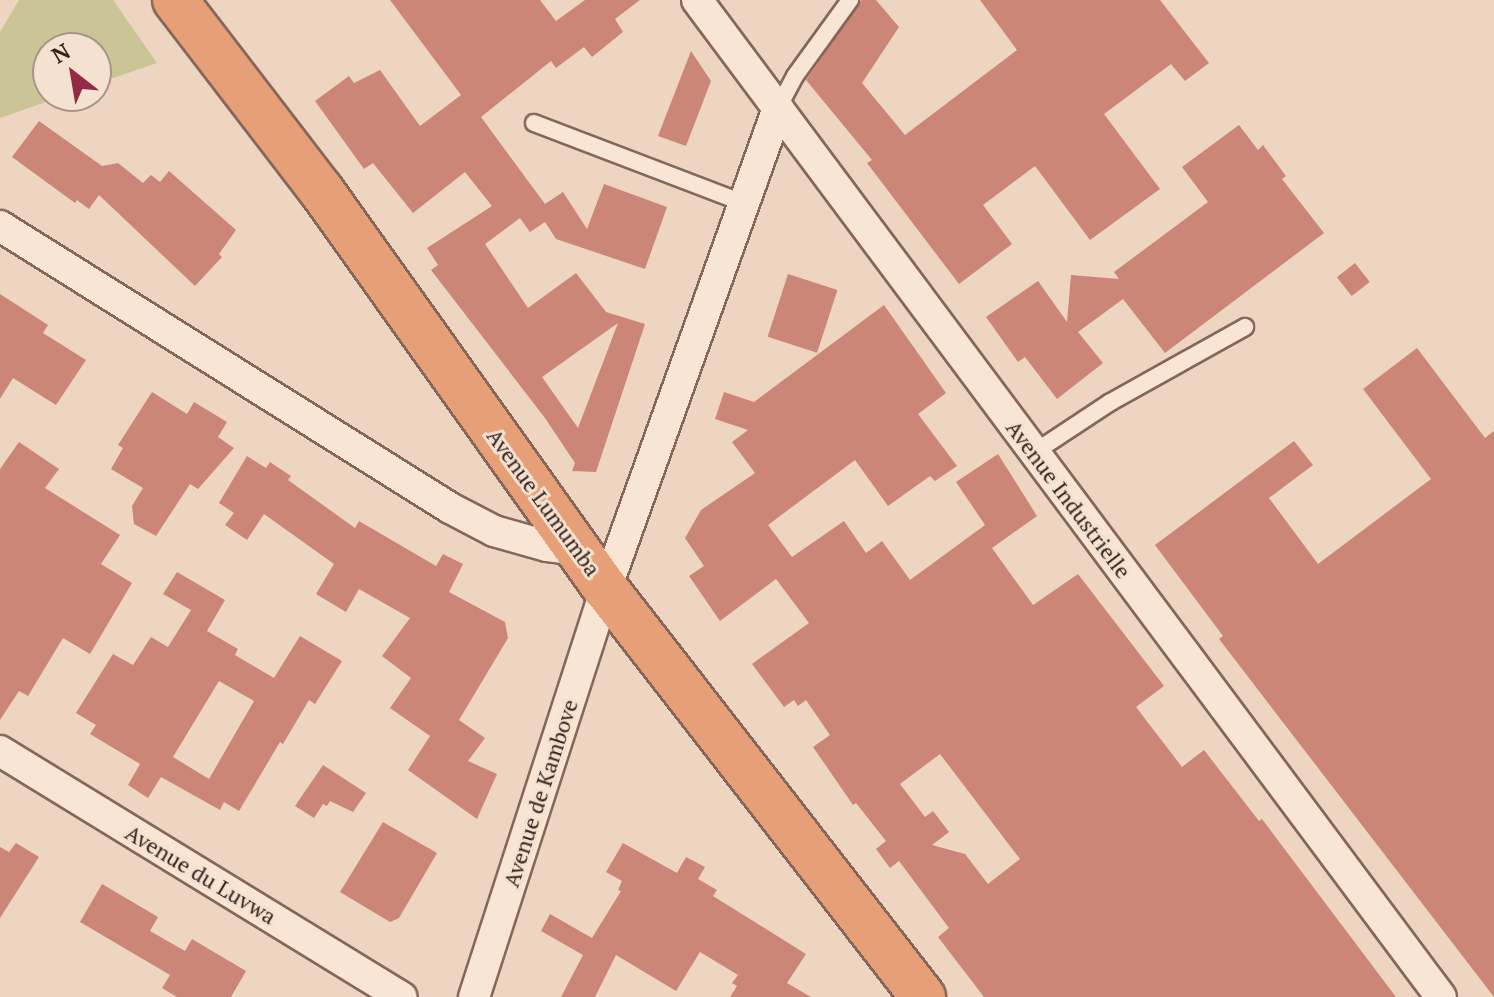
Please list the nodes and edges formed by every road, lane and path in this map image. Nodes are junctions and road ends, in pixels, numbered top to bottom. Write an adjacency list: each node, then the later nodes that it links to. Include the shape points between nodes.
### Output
1 (175, 0): 10 (highway, Avenue Lumumba, via 321,190)
2 (697, 0): 4 (street, Avenue Industrielle)
3 (850, 0): 4 (lane)
4 (778, 108): 6 (street, Avenue de Kambove); 9 (street, Avenue Industrielle)
5 (534, 123): 6 (lane)
6 (744, 203): 11 (street, Avenue de Kambove)
7 (0, 226): 10 (street, via 450,508 494,531)
8 (1245, 327): 9 (lane, via 1109,403)
9 (1035, 452): 16 (street, Avenue Industrielle)
10 (578, 550): 11 (highway, Avenue Lumumba)
11 (606, 589): 14 (street, Avenue de Kambove); 15 (highway, Avenue Lumumba)
12 (0, 751): 13 (street, Avenue du Luvwa)
13 (402, 997)
14 (474, 997)
15 (923, 997)
16 (1441, 997)

